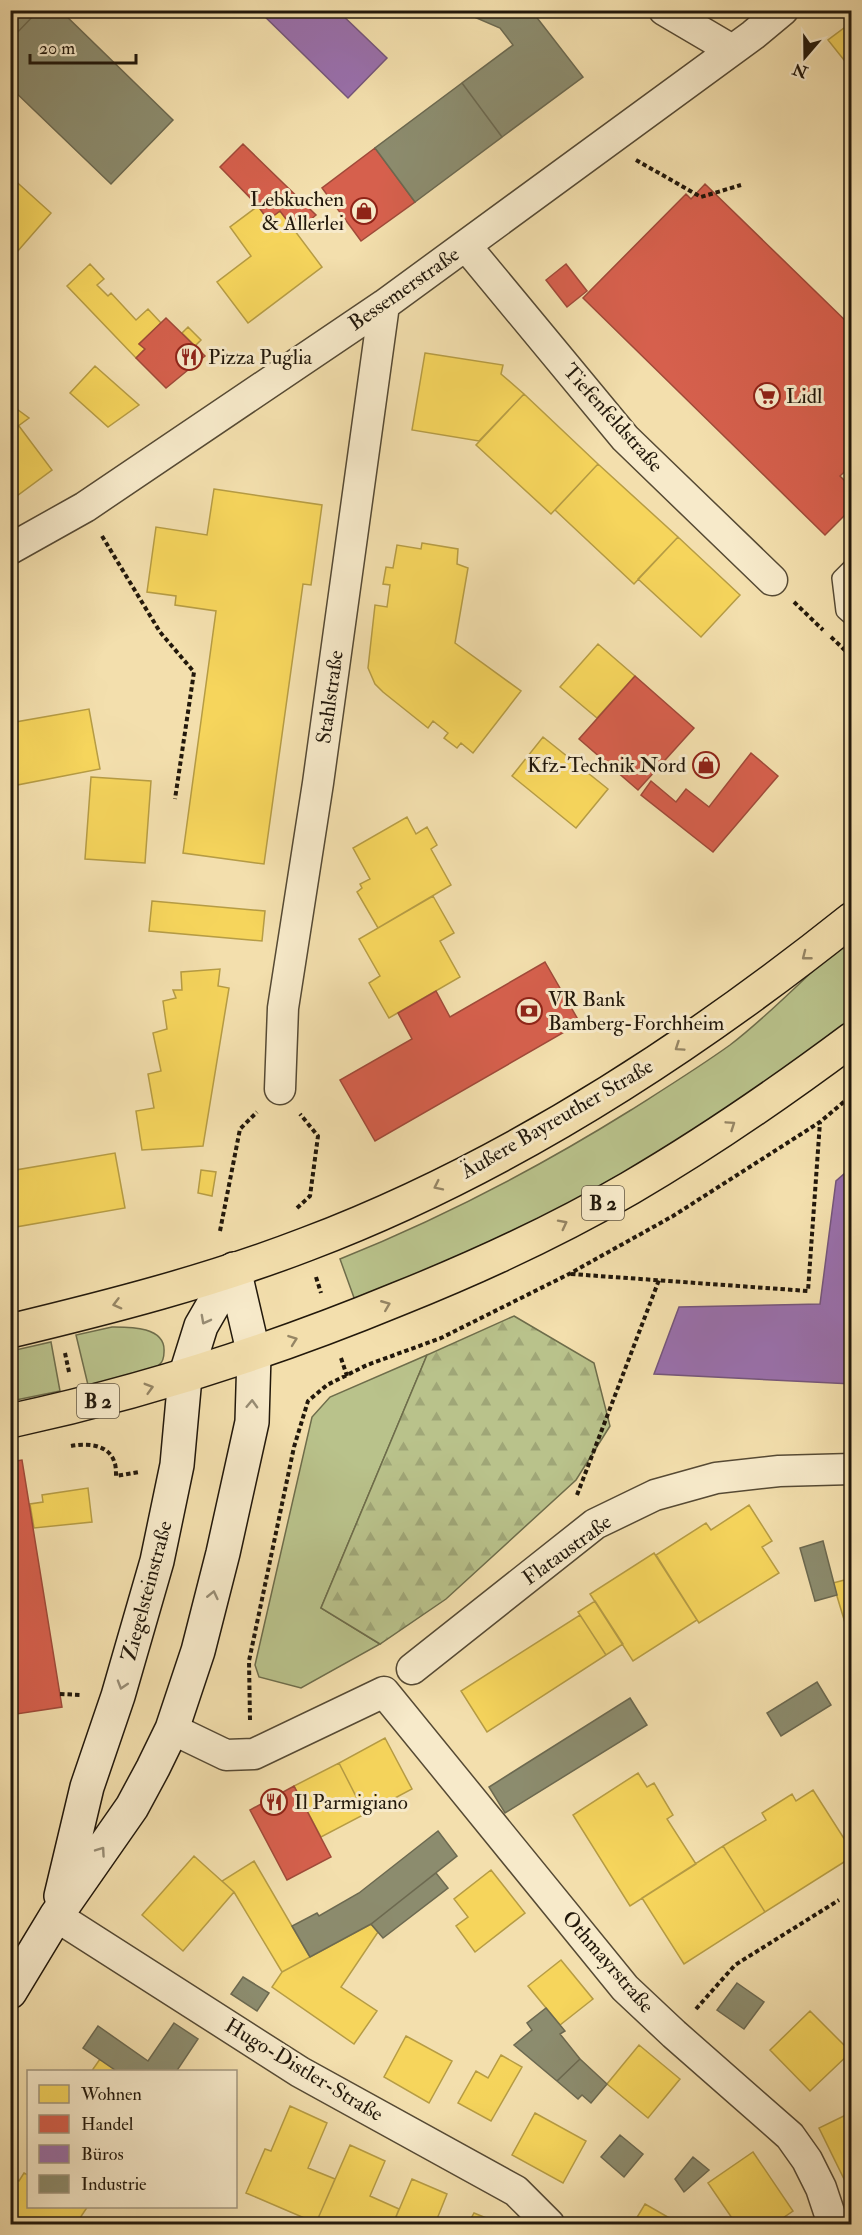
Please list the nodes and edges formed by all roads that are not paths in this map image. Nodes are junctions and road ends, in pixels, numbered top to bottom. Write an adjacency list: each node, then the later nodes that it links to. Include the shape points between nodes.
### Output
1 (664, 10): 3 (street)
2 (783, 10): 3 (street, Bessemerstraße)
3 (732, 50): 4 (street, Bessemerstraße)
4 (466, 246): 5 (street, Bessemerstraße); 8 (street, Tiefenfeldstraße, via 626,438)
5 (384, 305): 6 (street, Bessemerstraße, via 85,507); 12 (street, Stahlstraße, via 283,1008)
6 (10, 549)
7 (852, 566): 9 (lane, via 840,578 844,611)
8 (772, 580)
9 (852, 618)
10 (852, 919): 13 (main road, Äußere Bayreuther Straße, one-way to 13, via 745,1002 644,1071 553,1125 379,1214 306,1245)
11 (852, 1039): 15 (main road, B 2, one-way to 11, via 426,1288 586,1213 714,1136)
12 (280, 1089)
13 (234, 1269): 14 (main road, Äußere Bayreuther Straße, one-way to 14, via 117,1305); 15 (main road); 16 (main road, Ziegelsteinstraße, one-way to 16, via 201,1326)
14 (10, 1331)
15 (254, 1355): 16 (main road, B 2); 20 (main road, Ziegelsteinstraße, one-way to 15, via 201,1644 231,1519 252,1422)
16 (185, 1377): 17 (main road, B 2, one-way to 16); 21 (main road, Ziegelsteinstraße, one-way to 21, via 177,1465 157,1562 122,1685 87,1787)
17 (10, 1421)
18 (852, 1469): 19 (street, Flataustraße, via 716,1478 655,1495 595,1524)
19 (412, 1669)
20 (172, 1729): 21 (main road, Ziegelsteinstraße, one-way to 20, via 132,1807); 24 (street, Othmayrstraße, via 226,1755 254,1754 384,1692 625,1988 790,2136 821,2188)
21 (56, 1916): 22 (main road, Ziegelsteinstraße); 23 (street, Hugo-Distler-Straße, via 300,2072 516,2191)
22 (10, 1992)
23 (549, 2224)
24 (833, 2224)

